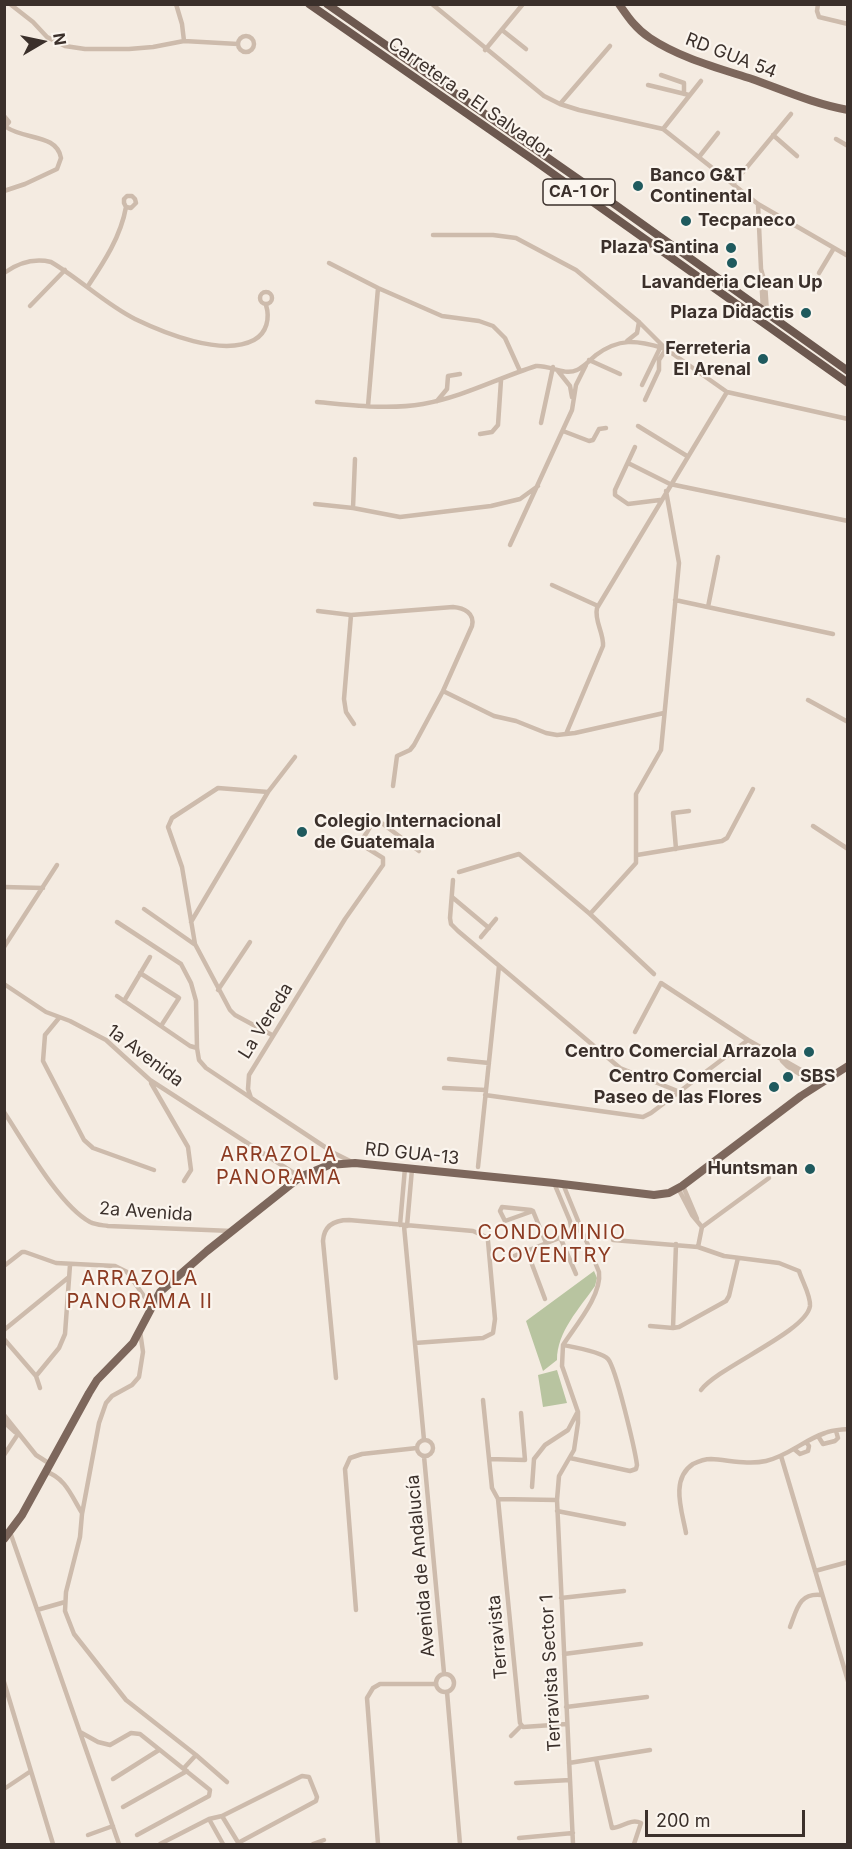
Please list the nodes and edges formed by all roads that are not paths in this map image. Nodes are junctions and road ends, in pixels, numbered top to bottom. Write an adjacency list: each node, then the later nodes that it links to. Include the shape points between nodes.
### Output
1 (10, 4): 11 (street, via 47,37 66,46 129,49)
2 (176, 4): 11 (street)
3 (309, 4): 59 (highway, Carretera a El Salvador / CA-1 Or)
4 (327, 4): 47 (highway, Carretera a El Salvador / CA-1 Or)
5 (432, 4): 15 (street)
6 (523, 4): 10 (street)
7 (619, 4): 21 (main road, RD GUA 54, via 639,30 673,50 789,93)
8 (818, 4): 9 (street, via 819,17)
9 (848, 24)
10 (502, 30): 14 (street); 15 (street)
11 (184, 41): 12 (street)
12 (238, 44)
13 (610, 46): 20 (street)
14 (525, 49)
15 (485, 50): 20 (street)
16 (661, 75): 19 (street, via 684,83)
17 (701, 81): 19 (street)
18 (648, 85): 19 (street)
19 (686, 94): 25 (street)
20 (560, 104): 25 (street)
21 (848, 110)
22 (791, 114): 27 (street)
23 (4, 116): 24 (street, via 9,122)
24 (5, 128): 33 (street, via 51,141 61,158 57,169)
25 (663, 129): 31 (street)
26 (718, 133): 31 (street)
27 (773, 135): 30 (street); 32 (street)
28 (836, 139): 29 (street)
29 (848, 146)
30 (797, 156)
31 (699, 157): 32 (street)
32 (733, 184): 34 (street)
33 (4, 191)
34 (758, 204): 37 (street); 47 (street)
35 (126, 207): 43 (street, via 113,246)
36 (433, 235): 48 (street, via 516,238 576,270)
37 (834, 248): 38 (street); 42 (street)
38 (848, 255)
39 (329, 263): 44 (street)
40 (65, 270): 41 (street, via 42,260 21,264); 43 (street); 46 (street)
41 (4, 273)
42 (819, 273)
43 (88, 286): 45 (street, via 134,318 206,344 240,345 258,338 267,324)
44 (378, 288): 53 (street, via 442,315 493,326 505,338); 66 (street)
45 (266, 305)
46 (30, 306)
47 (765, 312): 55 (highway, Carretera a El Salvador / CA-1 Or)
48 (639, 322): 49 (street, via 638,333); 50 (street)
49 (627, 342): 50 (street); 51 (street, via 614,344)
50 (663, 348): 60 (street); 61 (street); 63 (street, via 659,370)
51 (589, 360): 54 (street, via 577,370); 57 (street); 62 (street, via 576,384)
52 (553, 367): 53 (street, via 536,366); 54 (street); 68 (street)
53 (520, 371): 58 (street)
54 (558, 371): 62 (street, via 570,386)
55 (848, 371)
56 (460, 374): 64 (street, via 447,377 447,389)
57 (620, 375)
58 (501, 380): 64 (street); 72 (street, via 498,425 492,432)
59 (848, 383)
60 (642, 385)
61 (727, 392): 67 (street); 74 (street)
62 (573, 400): 71 (street)
63 (645, 400)
64 (437, 401): 66 (street)
65 (317, 402): 66 (street)
66 (368, 406)
67 (848, 419)
68 (541, 423)
69 (638, 426): 74 (street)
70 (606, 428): 71 (street, via 599,429 589,441)
71 (563, 431): 78 (street)
72 (480, 434)
73 (635, 447): 76 (street)
74 (687, 456): 77 (street)
75 (355, 459): 82 (street)
76 (628, 463): 77 (street); 80 (street, via 615,490 618,498 633,504)
77 (670, 484): 79 (street); 83 (street)
78 (538, 486): 82 (street, via 520,499 394,518); 84 (street)
79 (666, 491): 80 (street); 87 (street, via 679,563)
80 (660, 500): 88 (street)
81 (315, 504): 82 (street)
82 (353, 508)
83 (848, 521)
84 (510, 545)
85 (718, 556): 89 (street)
86 (552, 585): 88 (street)
87 (675, 600): 89 (street); 95 (street)
88 (598, 606): 98 (street, via 602,650)
89 (708, 607): 92 (street)
90 (318, 611): 91 (street)
91 (351, 615): 93 (street, via 453,607 467,611 473,624); 97 (street, via 344,699)
92 (833, 634)
93 (443, 691): 98 (street, via 494,716 546,733); 100 (street, via 414,745 398,753)
94 (808, 700): 96 (street)
95 (664, 713): 98 (street); 108 (street, via 661,750 636,794)
96 (848, 722)
97 (354, 724)
98 (566, 734)
99 (295, 758): 102 (street)
100 (393, 786)
101 (753, 789): 105 (street, via 727,838)
102 (268, 792): 118 (street); 118 (street, via 218,788 169,822)
103 (689, 811): 105 (street, via 673,813)
104 (813, 826): 106 (street)
105 (676, 849): 108 (street)
106 (848, 849)
107 (419, 852): 136 (street, La Vereda, via 376,821 361,842 383,858 383,864)
108 (637, 855): 116 (street, via 634,866)
109 (57, 865): 113 (street)
110 (459, 872): 116 (street, via 519,854)
111 (453, 880): 114 (street)
112 (4, 887): 113 (street)
113 (43, 888): 124 (street)
114 (452, 897): 120 (street); 126 (street, via 451,924)
115 (144, 909): 123 (street)
116 (590, 914): 128 (street)
117 (496, 919): 120 (street)
118 (191, 921): 123 (street)
119 (117, 922): 138 (street, via 175,959 186,972 196,1001)
120 (489, 928): 121 (street)
121 (481, 936)
122 (250, 942): 130 (street)
123 (195, 944): 130 (street)
124 (4, 947)
125 (150, 957): 127 (street)
126 (499, 966): 140 (street); 146 (street, via 620,1068)
127 (140, 974): 132 (street); 134 (street, via 179,998)
128 (654, 974)
129 (4, 984): 133 (street, 1a Avenida)
130 (218, 990): 136 (street, via 235,1015)
131 (117, 996): 132 (street)
132 (124, 1001): 134 (street)
133 (59, 1018): 142 (street, 1a Avenida, via 106,1040); 152 (street, via 45,1035 43,1061 84,1140 93,1148)
134 (160, 1026): 138 (street)
135 (636, 1032): 137 (street, via 661,983)
136 (272, 1035): 147 (street, La Vereda, via 249,1075)
137 (748, 1040): 143 (street); 146 (street)
138 (197, 1048): 147 (street, via 202,1065)
139 (449, 1059): 140 (street)
140 (489, 1063): 145 (street)
141 (848, 1066): 143 (main road, RD GUA-13)
142 (150, 1080): 153 (street, 1a Avenida); 155 (street, via 188,1147 190,1170)
143 (819, 1084): 157 (main road, RD GUA-13)
144 (444, 1088): 145 (street)
145 (486, 1092): 146 (street, via 638,1117 649,1115); 150 (street)
146 (680, 1092)
147 (251, 1098): 149 (street)
148 (4, 1112): 165 (street, 2a Avenida, via 65,1200 90,1222)
149 (355, 1163): 151 (main road, RD GUA-13); 153 (main road, RD GUA-13, via 329,1165)
150 (478, 1167)
151 (409, 1168): 156 (main road, RD GUA-13); 163 (street)
152 (154, 1170)
153 (298, 1175): 165 (main road, RD GUA-13)
154 (769, 1178): 162 (street)
155 (184, 1181)
156 (559, 1183): 157 (main road, RD GUA-13, via 654,1195); 158 (street); 159 (street)
157 (680, 1187): 162 (street)
158 (572, 1205): 159 (street); 164 (street)
159 (565, 1208): 161 (street)
160 (532, 1211): 160 (street, via 502,1207 500,1210 503,1220 508,1221); 169 (street)
161 (570, 1221): 164 (street); 166 (street)
162 (700, 1224): 171 (street)
163 (404, 1226): 186 (street); 186 (street, via 473,1231 486,1236 488,1241 493,1332 487,1337); 189 (street, via 343,1220 325,1231)
164 (582, 1229): 166 (street); 187 (street, via 600,1282)
165 (232, 1231): 180 (main road, RD GUA-13, via 165,1287)
166 (572, 1233): 167 (street)
167 (560, 1237): 169 (street); 177 (street)
168 (613, 1240): 170 (street)
169 (546, 1243): 172 (street)
170 (676, 1244): 171 (street); 182 (street)
171 (698, 1247): 174 (street)
172 (526, 1251): 173 (street); 179 (street)
173 (514, 1256)
174 (738, 1258): 182 (street, via 726,1301); 191 (street, via 778,1263 799,1271 811,1304 808,1314)
175 (70, 1265): 176 (street, via 22,1252); 178 (street); 180 (street, via 115,1266 127,1272)
176 (4, 1266)
177 (576, 1274)
178 (69, 1277): 183 (street); 188 (street, via 65,1334 59,1348)
179 (545, 1299)
180 (151, 1306): 184 (main road, RD GUA-13)
181 (650, 1326): 182 (street)
182 (673, 1328)
183 (4, 1330)
184 (140, 1331): 210 (main road, RD GUA-13, via 127,1351 97,1380); 215 (street, via 140,1377 106,1403)
185 (4, 1339): 188 (street)
186 (415, 1343): 201 (street)
187 (563, 1345): 193 (street, via 562,1366); 208 (street, via 610,1361 637,1465 630,1471)
188 (36, 1376): 190 (street)
189 (336, 1378)
190 (40, 1388)
191 (700, 1390)
192 (483, 1400): 209 (street, Terravista)
193 (578, 1412): 208 (street, via 576,1443); 211 (street, via 568,1430 545,1445 534,1460)
194 (520, 1413): 209 (street, via 525,1460)
195 (4, 1415): 199 (street)
196 (4, 1422): 199 (street)
197 (848, 1429): 198 (street)
198 (836, 1431): 200 (street); 200 (street, via 835,1441 823,1444)
199 (18, 1434): 205 (street); 210 (street)
200 (818, 1436): 202 (street)
201 (424, 1440): 203 (street); 206 (street, via 432,1449)
202 (806, 1442): 204 (street); 204 (street, via 808,1451 800,1454)
203 (417, 1448): 206 (street); 226 (street, via 362,1454 350,1458 345,1469)
204 (794, 1449): 207 (street)
205 (4, 1455)
206 (424, 1456): 230 (street, Avenida de Andalucía)
207 (781, 1456): 217 (street, via 746,1463 709,1459 689,1467 680,1483); 220 (street)
208 (570, 1458): 213 (street, via 560,1473)
209 (489, 1459): 212 (street, Terravista, via 492,1488)
210 (48, 1468): 215 (street, via 58,1476); 218 (main road, RD GUA-13)
211 (532, 1487)
212 (498, 1499): 213 (street); 239 (street, Terravista)
213 (557, 1500): 214 (street, Terravista Sector 1)
214 (557, 1511): 216 (street); 223 (street, Terravista Sector 1)
215 (82, 1514): 224 (street)
216 (624, 1524)
217 (686, 1533)
218 (7, 1535): 225 (street)
219 (848, 1562): 220 (street)
220 (815, 1571): 222 (street)
221 (624, 1591): 223 (street)
222 (822, 1595): 227 (street, via 804,1597); 231 (street)
223 (561, 1598): 229 (street, Terravista Sector 1)
224 (65, 1602): 225 (street); 244 (street, via 74,1634 114,1686 130,1704)
225 (37, 1610): 240 (street)
226 (356, 1610)
227 (790, 1627)
228 (641, 1644): 229 (street)
229 (564, 1654): 237 (street, Terravista Sector 1)
230 (444, 1673): 233 (street, via 438,1676); 234 (street, via 454,1680)
231 (848, 1681)
232 (4, 1682): 235 (street)
233 (436, 1684): 234 (street, via 439,1690); 269 (street, via 380,1684 367,1698)
234 (447, 1692): 270 (street)
235 (6, 1693): 248 (street)
236 (647, 1697): 237 (street)
237 (566, 1707): 238 (street, Terravista Sector 1)
238 (567, 1724): 239 (street); 246 (street, Terravista Sector 1)
239 (521, 1726): 241 (street)
240 (80, 1732): 242 (street, via 110,1745 137,1733); 257 (street)
241 (511, 1736)
242 (159, 1750): 247 (street); 249 (street)
243 (650, 1750): 245 (street)
244 (196, 1755): 247 (street); 251 (street)
245 (596, 1759): 246 (street); 272 (street, via 612,1828 641,1822)
246 (569, 1763): 250 (street, Terravista Sector 1)
247 (185, 1770): 254 (street); 260 (street, via 211,1794)
248 (31, 1771): 253 (street); 264 (street)
249 (112, 1779)
250 (570, 1780): 252 (street); 258 (street, Terravista Sector 1)
251 (227, 1782)
252 (516, 1783)
253 (4, 1789)
254 (123, 1807)
255 (222, 1816): 256 (street); 263 (street); 263 (street, via 302,1776 309,1777 318,1797 316,1802)
256 (209, 1819): 266 (street); 267 (street)
257 (113, 1826): 259 (street); 265 (street)
258 (573, 1833): 261 (street); 271 (street, Terravista Sector 1)
259 (88, 1834)
260 (137, 1835)
261 (519, 1838)
262 (324, 1840): 268 (street)
263 (239, 1844)
264 (53, 1845)
265 (119, 1845)
266 (160, 1845)
267 (224, 1845)
268 (313, 1845)
269 (378, 1845)
270 (460, 1845)
271 (573, 1845)
272 (634, 1845)

